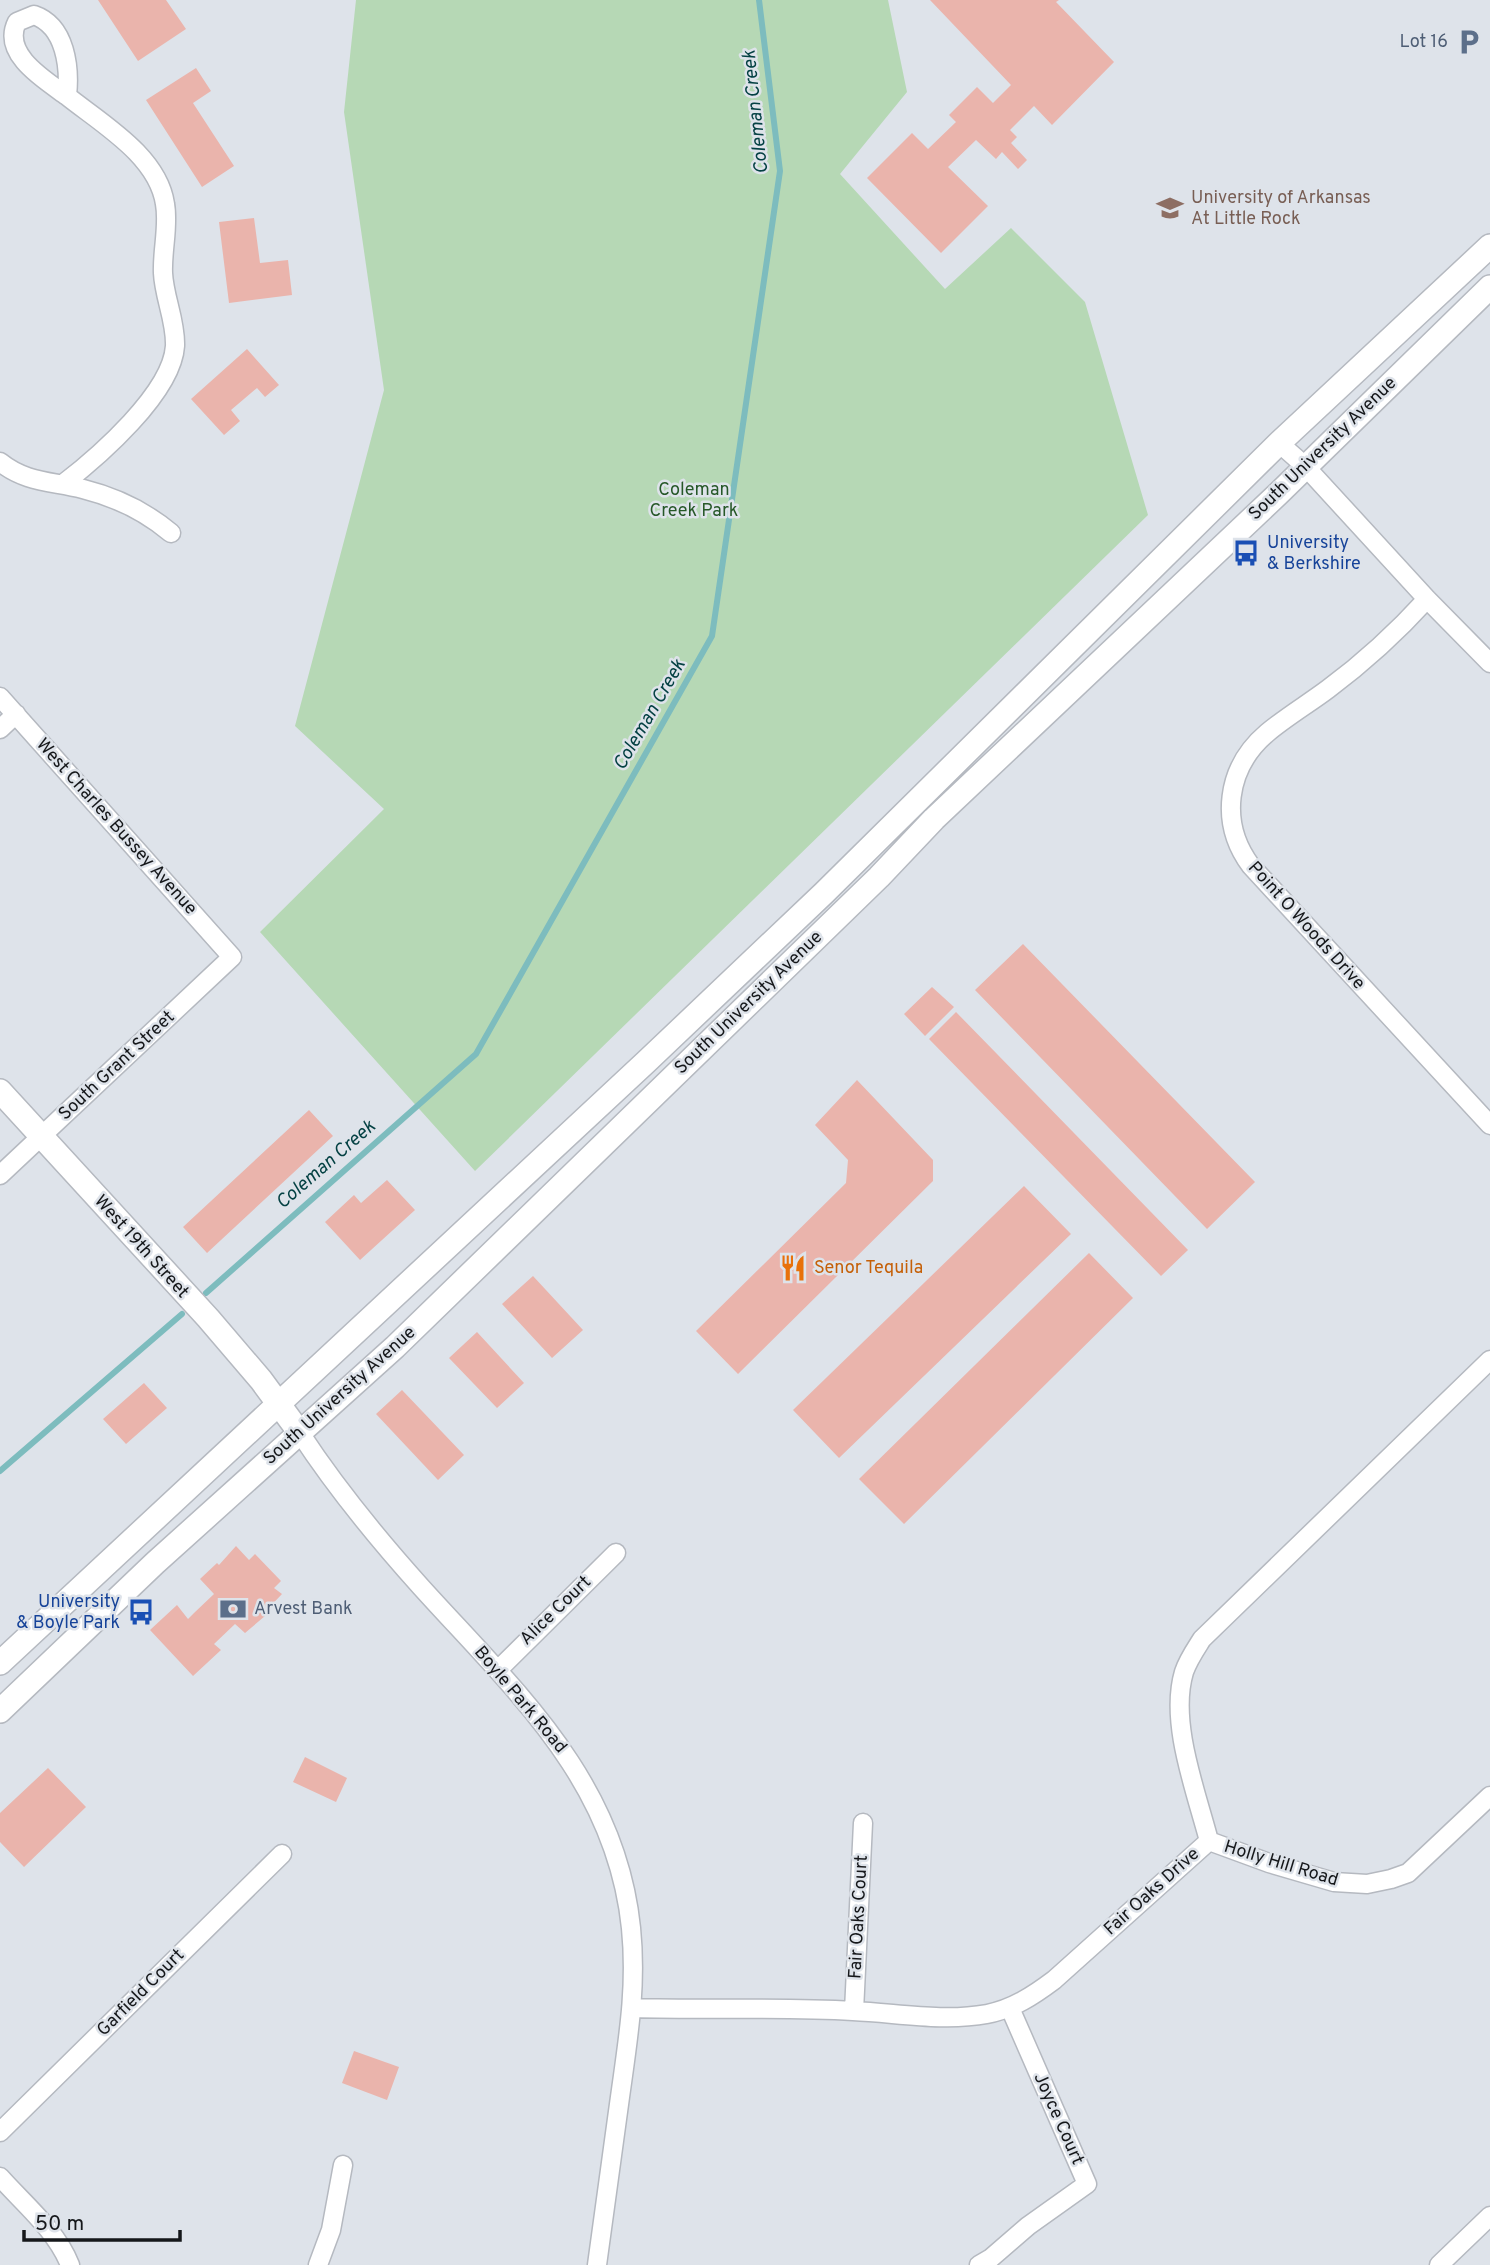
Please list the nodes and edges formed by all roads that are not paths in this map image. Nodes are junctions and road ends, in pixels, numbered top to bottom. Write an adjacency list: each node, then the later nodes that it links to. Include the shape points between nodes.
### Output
1 (67, 96): 7 (street, via 144,161 160,185 166,206 163,274 175,347 166,374 138,414 96,458)
2 (1490, 246): 4 (main road, South University Avenue)
3 (1490, 287): 6 (main road, South University Avenue)
4 (1279, 443): 6 (street); 20 (main road, South University Avenue, via 824,893)
5 (0, 462): 7 (street, via 18,475)
6 (1305, 466): 9 (street); 21 (main road, South University Avenue, via 934,818 879,877 395,1347)
7 (63, 484): 8 (street, via 122,502)
8 (171, 533)
9 (1427, 599): 10 (street); 16 (street, Point O Woods Drive, via 1392,635 1267,733 1247,754 1230,795 1231,815 1237,845 1251,866)
10 (1490, 663)
11 (0, 697): 12 (street, West Charles Bussey Avenue)
12 (16, 714): 13 (street); 14 (street, West Charles Bussey Avenue)
13 (0, 729)
14 (232, 957): 17 (street, South Grant Street)
15 (0, 1091): 17 (main road, West 19th Street)
16 (1490, 1125)
17 (42, 1138): 18 (street, South Grant Street); 20 (main road, West 19th Street, via 208,1318)
18 (0, 1175)
19 (1490, 1360): 28 (street, Fair Oaks Drive, via 1202,1639 1190,1658 1179,1708)
20 (280, 1405): 21 (main road, West 19th Street); 23 (main road, South University Avenue)
21 (300, 1433): 24 (street, Boyle Park Road, via 364,1521); 25 (main road, South University Avenue)
22 (616, 1553): 24 (street, Alice Court)
23 (0, 1663)
24 (498, 1670): 30 (street, Boyle Park Road, via 561,1746 607,1830 631,1927)
25 (0, 1710)
26 (1490, 1796): 28 (street, Holly Hill Road, via 1421,1863 1391,1879 1367,1884 1334,1882)
27 (863, 1824): 32 (street, Fair Oaks Court)
28 (1209, 1841): 31 (street, Fair Oaks Drive, via 1054,1980)
29 (282, 1854): 33 (street, Garfield Court)
30 (633, 2008): 32 (street, Fair Oaks Drive); 39 (street, Boyle Park Road)
31 (1010, 2008): 32 (street, Fair Oaks Drive, via 939,2017); 40 (street, Joyce Court, via 1087,2184)
32 (854, 2011)
33 (0, 2132)
34 (343, 2165): 38 (street, via 331,2230)
35 (0, 2177): 37 (street, via 49,2228)
36 (1490, 2216): 41 (street)
37 (70, 2265)
38 (318, 2265)
39 (597, 2265)
40 (979, 2265)
41 (1439, 2265)

